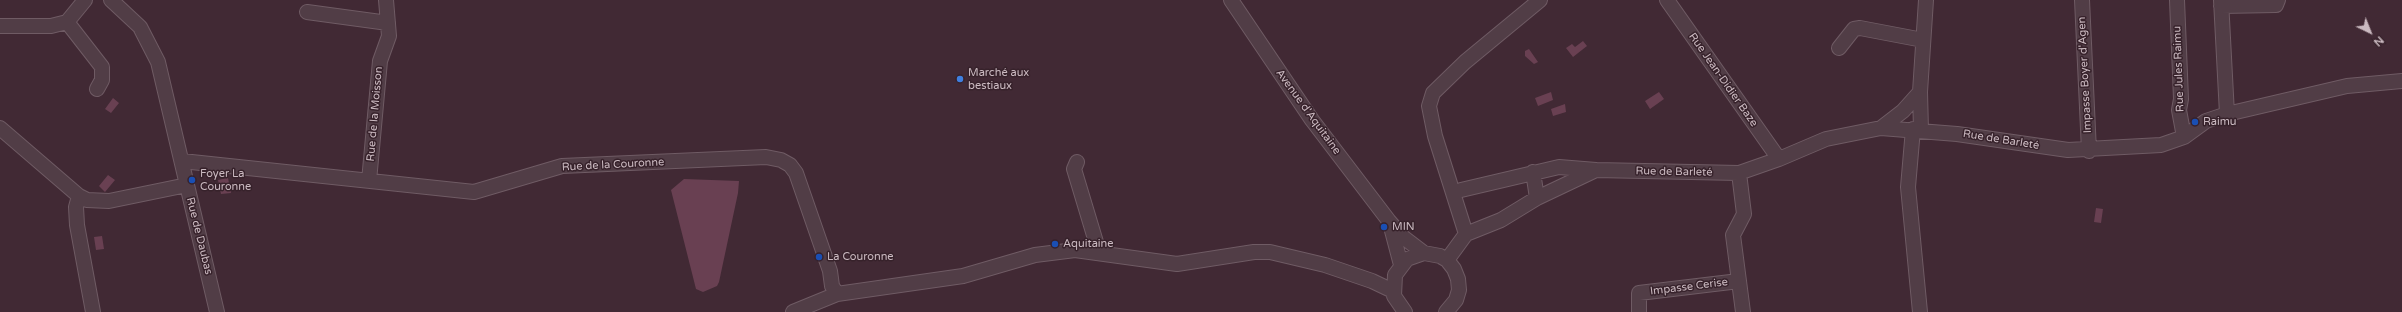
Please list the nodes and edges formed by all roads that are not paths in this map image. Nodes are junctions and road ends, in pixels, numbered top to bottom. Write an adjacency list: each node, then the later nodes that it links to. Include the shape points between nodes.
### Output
1 (85, 0): 13 (street)
2 (111, 0): 28 (street, Rue de Daubas, via 140,27 158,62)
3 (386, 0): 14 (street, Rue de la Moisson)
4 (1231, 0): 38 (street, Avenue d'Aquitaine, via 1312,120)
5 (1540, 0): 39 (street, via 1465,62 1433,93 1429,106 1434,136)
6 (1667, 0): 27 (street, Rue Jean-Didier Baze)
7 (1926, 0): 16 (street)
8 (2082, 0): 26 (street, Impasse Boyer d'Agen)
9 (2177, 0): 25 (street, Rue Jules Raimu, via 2181,99 2179,110)
10 (2278, 0): 11 (street, via 2276,5)
11 (2221, 3): 21 (street)
12 (307, 12): 14 (street)
13 (67, 22): 15 (street, via 51,26); 19 (street, via 102,67 102,80)
14 (388, 23): 33 (street, Rue de la Moisson, via 389,36 380,61)
15 (0, 26)
16 (1923, 40): 17 (street, via 1860,28 1854,29); 20 (street)
17 (1840, 48)
18 (2402, 81): 21 (street, Rue de Barleté, via 2347,86)
19 (97, 89)
20 (1920, 92): 23 (street, via 1903,111); 24 (street)
21 (2227, 114): 25 (street, Rue de Barleté, via 2206,121)
22 (0, 128): 36 (street)
23 (1881, 128): 24 (street, Rue de Barleté); 27 (street, Rue de Barleté, via 1826,139)
24 (1917, 130): 26 (street, Rue de Barleté); 55 (street, via 1908,187)
25 (2184, 137): 26 (street, Rue de Barleté, via 2161,145)
26 (2089, 151)
27 (1779, 159): 32 (street, Rue de Barleté)
28 (182, 161): 33 (street, Rue de la Couronne); 34 (street, Rue de Daubas)
29 (1077, 162): 40 (street, via 1074,169)
30 (1596, 170): 31 (street, Rue de Barleté, via 1559,167); 32 (street, Rue de Barleté); 37 (street, Rue de Barleté)
31 (1534, 172): 35 (street, Rue de Barleté); 37 (street)
32 (1739, 173): 45 (street, via 1744,214 1734,235)
33 (370, 181): 47 (street, Rue de la Couronne, via 474,192 562,166 766,156 790,165 796,173 830,271 832,286)
34 (187, 185): 36 (street, via 109,201 93,201); 50 (street, Rue de Daubas)
35 (1461, 190)
36 (79, 196): 49 (street, via 76,207 77,225)
37 (1537, 198): 39 (street, Rue de Barleté, via 1501,220)
38 (1389, 221): 41 (street, Avenue d'Aquitaine, via 1402,237); 43 (street, Avenue d'Aquitaine, via 1398,248)
39 (1466, 234): 42 (street)
40 (1099, 252): 44 (street, via 1177,264 1254,252 1270,252 1326,265); 47 (street, via 1075,250 1036,255 963,276)
41 (1424, 253): 42 (street); 43 (street, via 1411,257)
42 (1447, 260): 48 (street, via 1454,268 1459,290)
43 (1399, 268): 44 (street); 46 (street)
44 (1372, 281): 46 (street)
45 (1739, 281): 53 (street, Impasse Cerise, via 1639,293); 54 (street)
46 (1393, 291): 52 (street)
47 (837, 294): 51 (street)
48 (1448, 311)
49 (93, 312)
50 (217, 312)
51 (793, 312)
52 (1405, 312)
53 (1639, 312)
54 (1743, 312)
55 (1920, 312)

